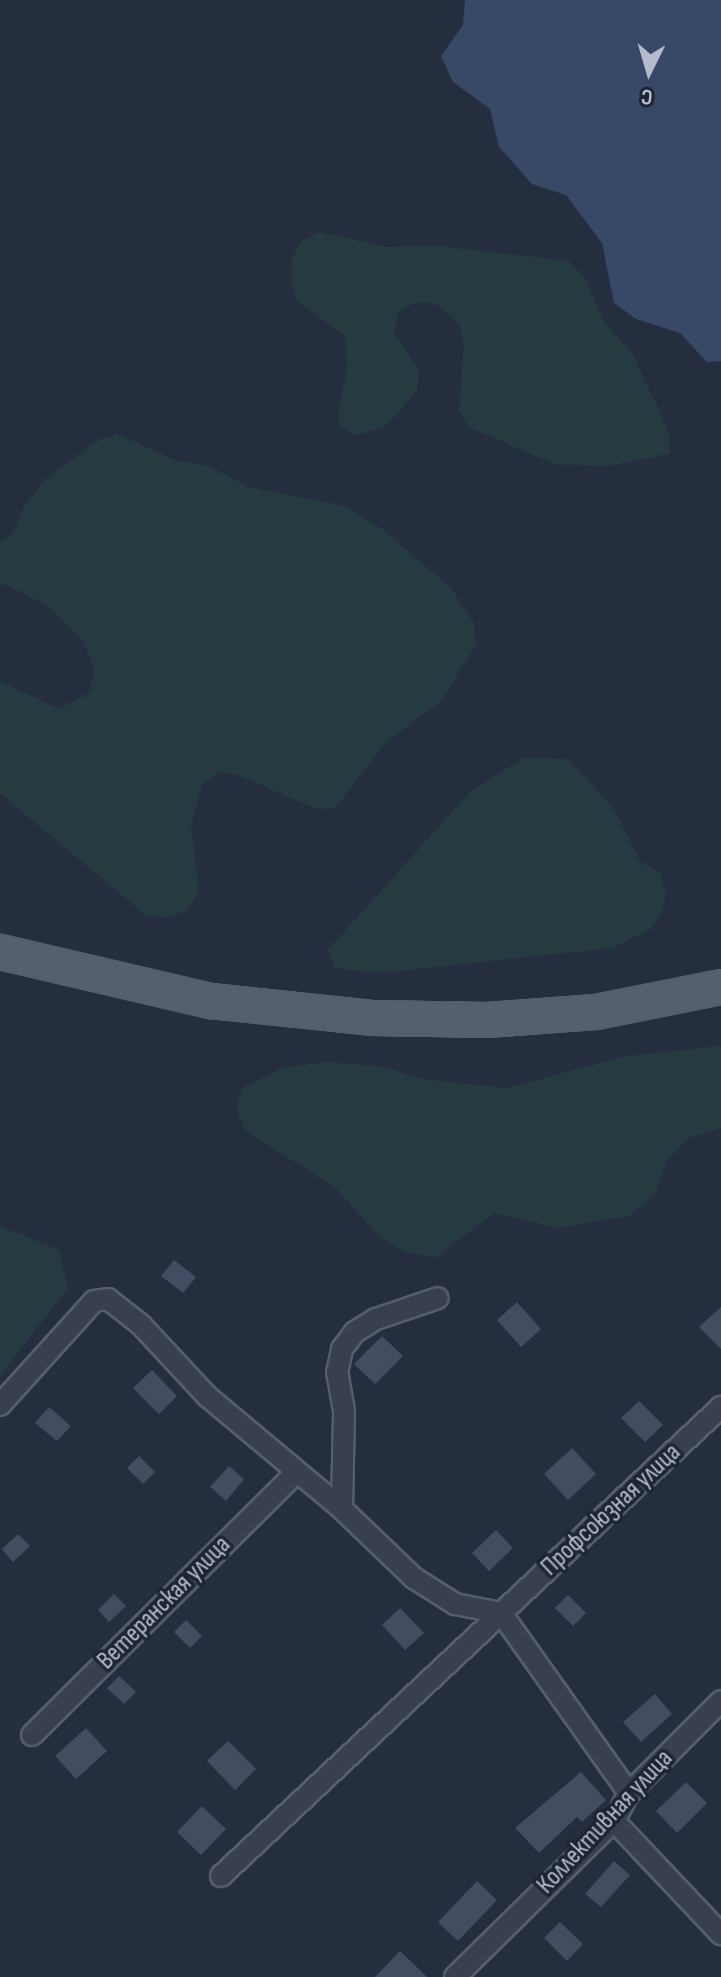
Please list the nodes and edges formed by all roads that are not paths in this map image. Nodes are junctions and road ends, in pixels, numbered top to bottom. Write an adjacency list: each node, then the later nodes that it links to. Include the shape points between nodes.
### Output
1 (0, 952): 2 (main road, via 211,1001 374,1018 487,1020 596,1012)
2 (721, 987)
3 (438, 1298): 7 (street, via 376,1319 355,1332 342,1349 337,1373 344,1411)
4 (0, 1405): 6 (street, via 94,1301 108,1299 141,1325 207,1396)
5 (721, 1407): 8 (street, Профсоюзная улица)
6 (297, 1472): 7 (street); 10 (street, Ветеранская улица)
7 (342, 1509): 8 (street, via 414,1578 455,1604)
8 (501, 1613): 11 (street); 13 (street, Профсоюзная улица)
9 (721, 1701): 11 (street, Коллективная улица)
10 (32, 1735)
11 (629, 1793): 12 (street, Коллективная улица)
12 (614, 1821): 14 (street); 15 (street, Коллективная улица)
13 (221, 1876)
14 (721, 1934)
15 (455, 1977)

